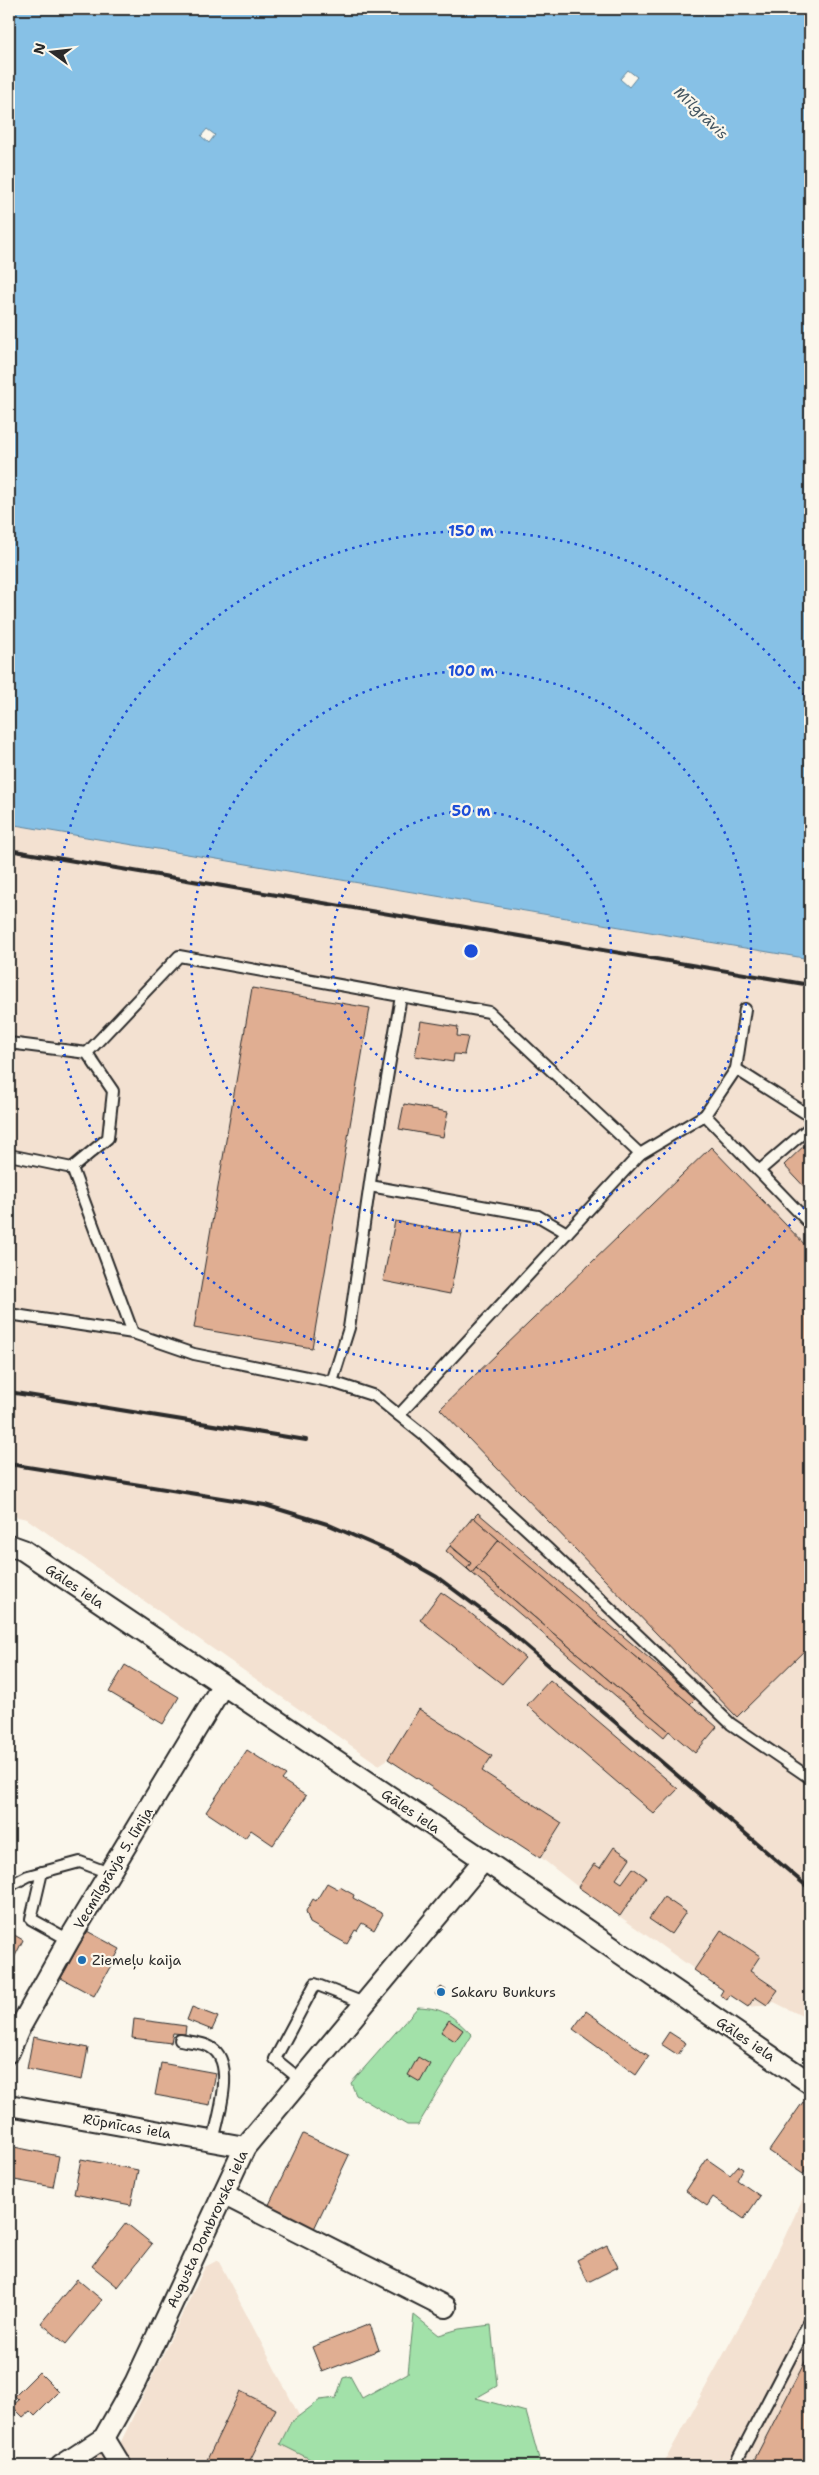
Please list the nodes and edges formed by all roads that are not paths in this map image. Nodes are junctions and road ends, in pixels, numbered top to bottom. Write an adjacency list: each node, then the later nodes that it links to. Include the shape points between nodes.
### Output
1 (400, 996): 4 (lane, via 179,956); 9 (lane, via 490,1012); 13 (lane)
2 (746, 1009): 5 (lane)
3 (9, 1043): 4 (lane)
4 (86, 1053): 11 (lane, via 113,1091 108,1138)
5 (736, 1069): 6 (lane); 7 (lane)
6 (705, 1115): 9 (lane); 12 (lane)
7 (810, 1116)
8 (810, 1127): 12 (lane)
9 (640, 1154): 15 (lane)
10 (9, 1155): 11 (lane)
11 (72, 1168): 17 (lane)
12 (759, 1171): 14 (lane)
13 (370, 1186): 15 (lane, via 538,1216); 18 (lane, via 349,1328)
14 (810, 1224)
15 (567, 1233): 19 (lane)
16 (9, 1314): 17 (lane)
17 (133, 1333): 18 (lane, via 194,1354)
18 (332, 1382): 19 (lane, via 375,1396)
19 (399, 1415): 22 (lane, via 547,1548 731,1724)
20 (9, 1545): 21 (street, Gāles iela, via 23,1550)
21 (222, 1686): 23 (street, Gāles iela); 25 (street, Vecmīlgrāvja 5. līnija)
22 (810, 1778)
23 (484, 1860): 28 (street, Augusta Dombrovska iela); 32 (street, Gāles iela)
24 (42, 1872): 25 (lane, via 80,1862); 26 (lane); 27 (lane, via 31,1919)
25 (109, 1873): 27 (street, Vecmīlgrāvja 5. līnija)
26 (9, 1886)
27 (69, 1940): 30 (street, Vecmīlgrāvja 5. līnija)
28 (364, 2003): 31 (street, Augusta Dombrovska iela); 31 (lane, via 315,1984 275,2059)
29 (180, 2040): 34 (lane, via 211,2047 220,2057 225,2073)
30 (9, 2052)
31 (301, 2080): 35 (street, Augusta Dombrovska iela)
32 (810, 2083)
33 (9, 2105): 34 (street, Rūpnīcas iela)
34 (213, 2141): 35 (street, Rūpnīcas iela)
35 (245, 2147): 36 (street, Augusta Dombrovska iela)
36 (223, 2194): 37 (street); 39 (street, Augusta Dombrovska iela, via 135,2383)
37 (446, 2307)
38 (810, 2320): 42 (lane)
39 (104, 2438): 40 (street, Augusta Dombrovska iela); 41 (street)
40 (61, 2466)
41 (121, 2466)
42 (734, 2466)

